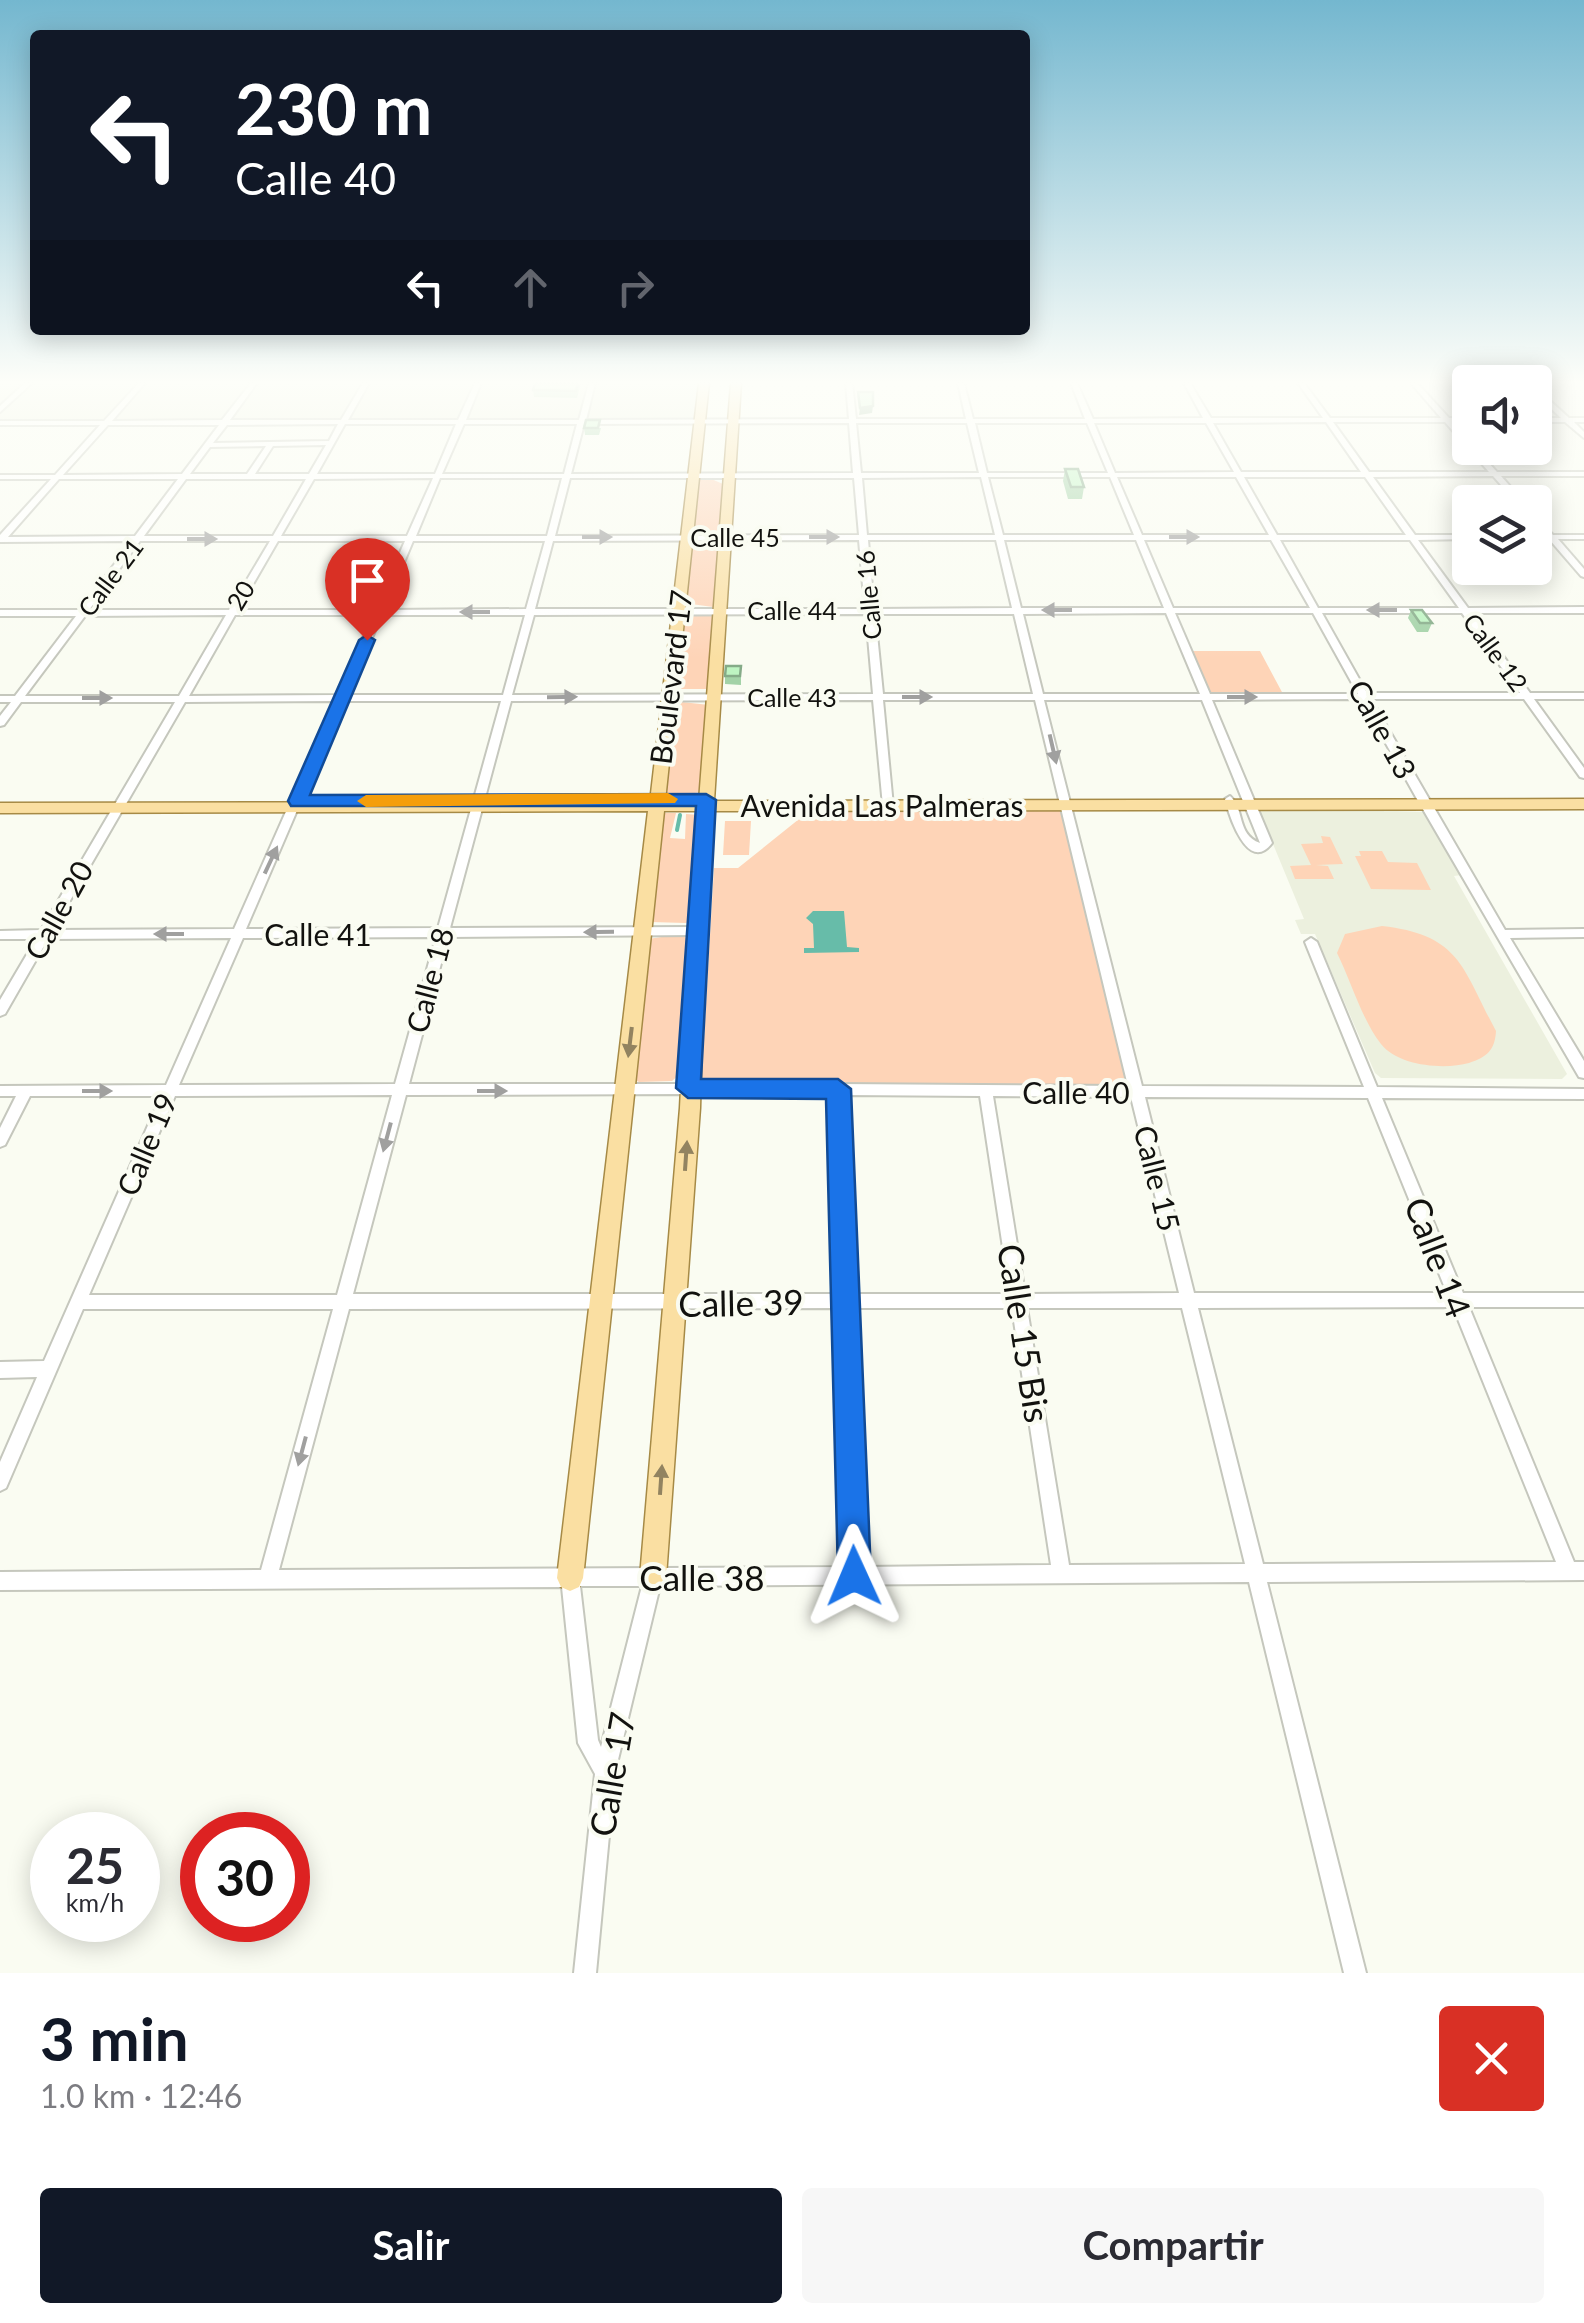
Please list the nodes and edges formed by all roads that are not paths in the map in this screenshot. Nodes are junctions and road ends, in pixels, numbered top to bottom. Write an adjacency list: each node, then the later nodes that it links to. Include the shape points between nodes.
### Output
1 (976, 475): 15 (street)
2 (985, 475): 23 (street, Calle 15)
3 (994, 475): 16 (street)
4 (1231, 475): 16 (street)
5 (1240, 475): 24 (street, Calle 13)
6 (1369, 475): 25 (street, Calle 12)
7 (1496, 475): 19 (street)
8 (185, 476): 9 (street); 18 (street); 34 (street, Calle 21)
9 (249, 476): 10 (street)
10 (310, 476): 11 (street); 29 (street, 20)
11 (438, 476): 12 (street); 30 (street, Calle 19)
12 (567, 476): 13 (street); 31 (street, Calle 18)
13 (694, 476): 14 (street); 20 (main road, Boulevard 17)
14 (731, 476): 15 (street); 21 (main road, Boulevard 17)
15 (857, 476): 22 (street, Calle 16)
16 (1113, 476): 32 (street)
17 (0, 477): 18 (street)
18 (57, 477): 33 (street)
19 (1505, 485)
20 (685, 537): 21 (street, Calle 45); 31 (street, Calle 45, one-way to 20); 37 (main road, Boulevard 17)
21 (726, 537): 22 (street, Calle 45, one-way to 22); 38 (main road, Boulevard 17)
22 (862, 537): 23 (street, Calle 45); 39 (street, Calle 16)
23 (1001, 537): 32 (street, Calle 45); 40 (street, Calle 15)
24 (1275, 537): 25 (street, Calle 45); 32 (street, Calle 45, one-way to 24); 41 (street, Calle 13)
25 (1414, 537): 26 (street, Calle 45); 42 (street, Calle 12)
26 (1452, 537)
27 (1552, 537): 28 (street)
28 (1584, 537)
29 (274, 538): 30 (street, Calle 45); 34 (street, Calle 45, one-way to 29); 47 (street, 20)
30 (411, 538): 31 (street, Calle 45); 48 (street, Calle 19)
31 (550, 538): 49 (street, Calle 18)
32 (1138, 538): 44 (street)
33 (0, 539): 34 (street, Calle 45)
34 (139, 539): 46 (street, Calle 21)
35 (1552, 539): 36 (street)
36 (1584, 574)
37 (678, 609): 38 (street, Calle 44); 49 (street, Calle 44); 50 (main road, Boulevard 17)
38 (721, 609): 39 (street, Calle 44); 53 (main road, Boulevard 17)
39 (869, 610): 40 (street, Calle 44); 54 (street, Calle 16)
40 (1017, 610): 44 (street, Calle 44, one-way to 40); 55 (street, Calle 15)
41 (1315, 610): 42 (street, Calle 44, one-way to 41); 44 (street, Calle 44); 57 (street, Calle 13)
42 (1464, 610): 43 (street, Calle 44); 51 (street, Calle 12)
43 (1584, 610)
44 (1169, 611): 56 (street)
45 (0, 612): 46 (street, Calle 44)
46 (82, 612): 47 (street, Calle 44); 62 (street, Calle 21)
47 (230, 612): 48 (street, Calle 44); 58 (street, 20)
48 (380, 612): 49 (street, Calle 44, one-way to 48); 59 (street, Calle 19)
49 (530, 612): 60 (street, Calle 18)
50 (667, 696): 53 (street, Calle 43); 60 (street, Calle 43, one-way to 50); 65 (main road, Boulevard 17)
51 (1528, 696): 52 (street, Calle 43); 57 (street, Calle 43); 64 (street, Calle 12)
52 (1584, 696)
53 (714, 697): 54 (street, Calle 43); 71 (main road, Boulevard 17)
54 (877, 697): 55 (street, Calle 43, one-way to 55); 72 (street, Calle 16)
55 (1041, 697): 56 (street, Calle 43); 66 (street, Calle 15, one-way to 66)
56 (1203, 697): 57 (street, Calle 43, one-way to 57); 68 (street)
57 (1366, 697): 69 (street, Calle 13)
58 (180, 698): 59 (street, Calle 43); 62 (street, Calle 43, one-way to 58); 73 (street, 20)
59 (342, 698): 60 (street, Calle 43); 74 (street, Calle 19)
60 (506, 698): 75 (street, Calle 18)
61 (0, 699): 62 (street, Calle 43)
62 (18, 699): 63 (street, Calle 21)
63 (0, 723)
64 (1584, 776)
65 (656, 802): 71 (main road, Avenida Las Palmeras); 75 (main road, Avenida Las Palmeras); 78 (main road, Boulevard 17)
66 (1065, 802): 67 (main road, Avenida Las Palmeras); 72 (main road, Avenida Las Palmeras); 96 (street, Calle 15)
67 (1230, 802): 68 (main road, Avenida Las Palmeras); 68 (street, via 1243,838 1262,848 1266,843)
68 (1250, 802): 69 (main road, Avenida Las Palmeras)
69 (1423, 802): 70 (main road, Avenida Las Palmeras); 82 (street, Calle 13)
70 (1584, 802)
71 (706, 803): 72 (main road, Avenida Las Palmeras); 77 (main road, Boulevard 17)
72 (888, 803)
73 (118, 804): 74 (main road, Avenida Las Palmeras); 76 (main road, Avenida Las Palmeras); 84 (street, Calle 20)
74 (297, 804): 75 (main road, Avenida Las Palmeras); 80 (street, Calle 19, one-way to 74)
75 (478, 804): 81 (street, Calle 18)
76 (0, 805)
77 (697, 931): 78 (street, Calle 41); 88 (main road, Boulevard 17)
78 (643, 932): 81 (street, Calle 41, one-way to 81); 94 (main road, Boulevard 17, one-way to 94)
79 (1584, 933): 82 (street)
80 (236, 934): 81 (street, Calle 41); 84 (street, Calle 41, one-way to 84); 93 (street, Calle 19)
81 (441, 934): 90 (street, Calle 18)
82 (1504, 934): 87 (street, Calle 13)
83 (0, 935): 84 (street, Calle 41)
84 (44, 935): 86 (street, Calle 20)
85 (1311, 942): 97 (street, Calle 14)
86 (0, 1011)
87 (1584, 1073)
88 (688, 1088): 89 (street, Calle 40); 94 (street, Calle 40); 108 (main road, Boulevard 17, one-way to 88)
89 (838, 1089): 95 (street, Calle 40); 102 (street)
90 (399, 1090): 93 (street); 94 (street, one-way to 94); 104 (street, Calle 18, one-way to 104)
91 (0, 1091): 92 (street)
92 (26, 1091): 93 (street, one-way to 93); 99 (street)
93 (168, 1091): 105 (street, Calle 19)
94 (627, 1091): 107 (main road, Boulevard 17)
95 (986, 1092): 96 (street, Calle 40); 106 (street, Calle 15 Bis)
96 (1136, 1092): 97 (street, Calle 40); 101 (street, Calle 15)
97 (1375, 1092): 98 (street, Calle 40); 100 (street, Calle 14)
98 (1584, 1094)
99 (0, 1141)
100 (1454, 1298): 101 (street, Calle 39); 103 (street, Calle 39); 112 (street, Calle 14)
101 (1188, 1299): 106 (street, Calle 39); 113 (street, Calle 15)
102 (847, 1300): 106 (street, Calle 39); 108 (street, Calle 39); 115 (street)
103 (1584, 1300)
104 (343, 1301): 105 (street, Calle 39); 107 (street, Calle 39); 118 (street, Calle 18, one-way to 118)
105 (77, 1302): 110 (street, Calle 19)
106 (1022, 1302): 114 (street, Calle 15 Bis)
107 (601, 1303): 108 (street, Calle 39); 117 (main road, Boulevard 17)
108 (675, 1303): 116 (main road, Boulevard 17, one-way to 108)
109 (0, 1370): 110 (street)
110 (48, 1370): 111 (street, Calle 19)
111 (0, 1482)
112 (1577, 1571): 113 (street, Calle 38)
113 (1257, 1573): 114 (street, Calle 38); 122 (street, Calle 15)
114 (1061, 1574): 115 (street, Calle 38)
115 (854, 1576): 116 (street, Calle 38)
116 (654, 1577): 117 (street, Calle 38); 120 (street, Calle 17)
117 (570, 1578): 118 (street, Calle 38); 120 (street, via 588,1742)
118 (268, 1579): 119 (street, Calle 38)
119 (0, 1580)
120 (605, 1772): 121 (street, Calle 17)
121 (584, 1973)
122 (1355, 1973)

